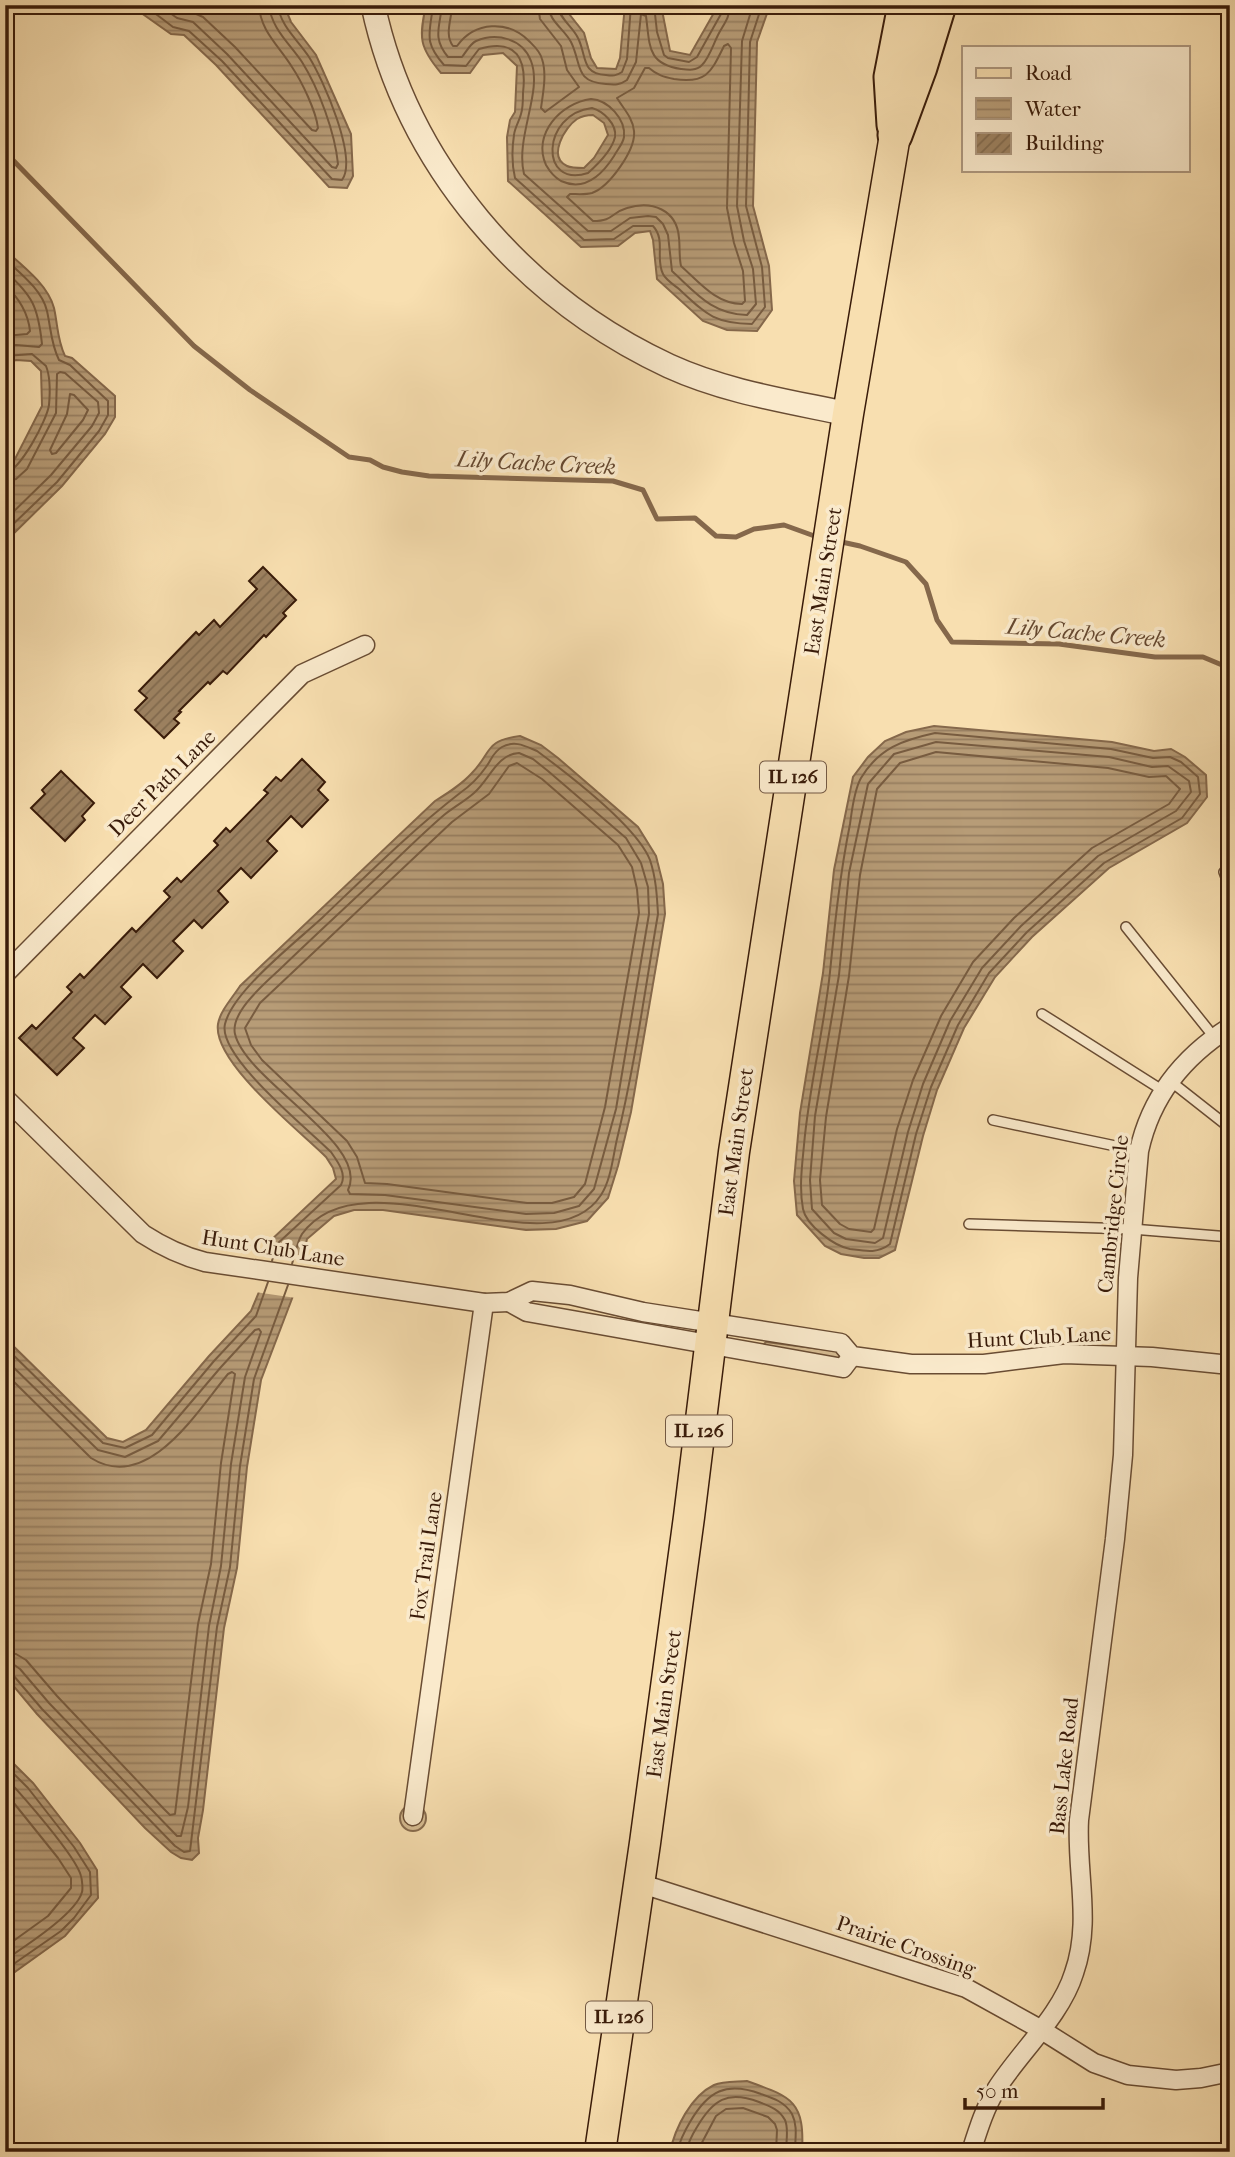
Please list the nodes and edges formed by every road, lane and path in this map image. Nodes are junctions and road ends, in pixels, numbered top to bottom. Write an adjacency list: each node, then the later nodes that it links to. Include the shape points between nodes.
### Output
1 (373, 5): 5 (street, via 399,88 438,165 461,198 534,279 592,323 670,367 756,396)
2 (905, 5): 4 (highway, via 891,77)
3 (939, 5): 4 (highway)
4 (895, 135): 5 (main road, East Main Street)
5 (848, 414): 24 (main road, East Main Street / IL 126, via 741,1103)
6 (365, 645): 10 (street, Deer Path Lane, via 302,674)
7 (1224, 872): 8 (lane)
8 (1230, 888)
9 (1126, 927): 13 (lane)
10 (5, 974)
11 (1042, 1014): 14 (lane)
12 (1230, 1027): 13 (street, Cambridge Circle)
13 (1214, 1037): 14 (street, Cambridge Circle)
14 (1166, 1085): 17 (lane); 18 (street, Cambridge Circle, via 1143,1131)
15 (5, 1098): 23 (street, Hunt Club Lane, via 143,1234 186,1257)
16 (993, 1120): 18 (lane)
17 (1230, 1128)
18 (1139, 1151): 20 (street, Cambridge Circle)
19 (969, 1224): 20 (lane)
20 (1132, 1229): 21 (lane); 26 (street, Cambridge Circle)
21 (1230, 1237)
22 (509, 1302): 23 (street, Hunt Club Lane); 24 (street, Hunt Club Lane, via 527,1312); 24 (street, Hunt Club Lane, via 532,1291 570,1295)
23 (484, 1303): 28 (street, Fox Trail Lane)
24 (712, 1334): 25 (street, Hunt Club Lane, via 841,1343); 25 (street, Hunt Club Lane, via 843,1367); 29 (main road, East Main Street / IL 126)
25 (852, 1356): 26 (street, Hunt Club Lane, via 935,1365 1064,1354)
26 (1126, 1356): 27 (street, Hunt Club Lane); 30 (street, Bass Lake Road, via 1116,1527 1077,1843 1083,1932 1074,1975)
27 (1230, 1365)
28 (413, 1816)
29 (639, 1883): 30 (street, Prairie Crossing, via 966,1988); 32 (main road, East Main Street / IL 126)
30 (1040, 2029): 31 (street, Prairie Crossing, via 1094,2063 1128,2075 1176,2080); 33 (street, Bass Lake Road, via 996,2090)
31 (1230, 2072)
32 (600, 2152)
33 (971, 2152)

